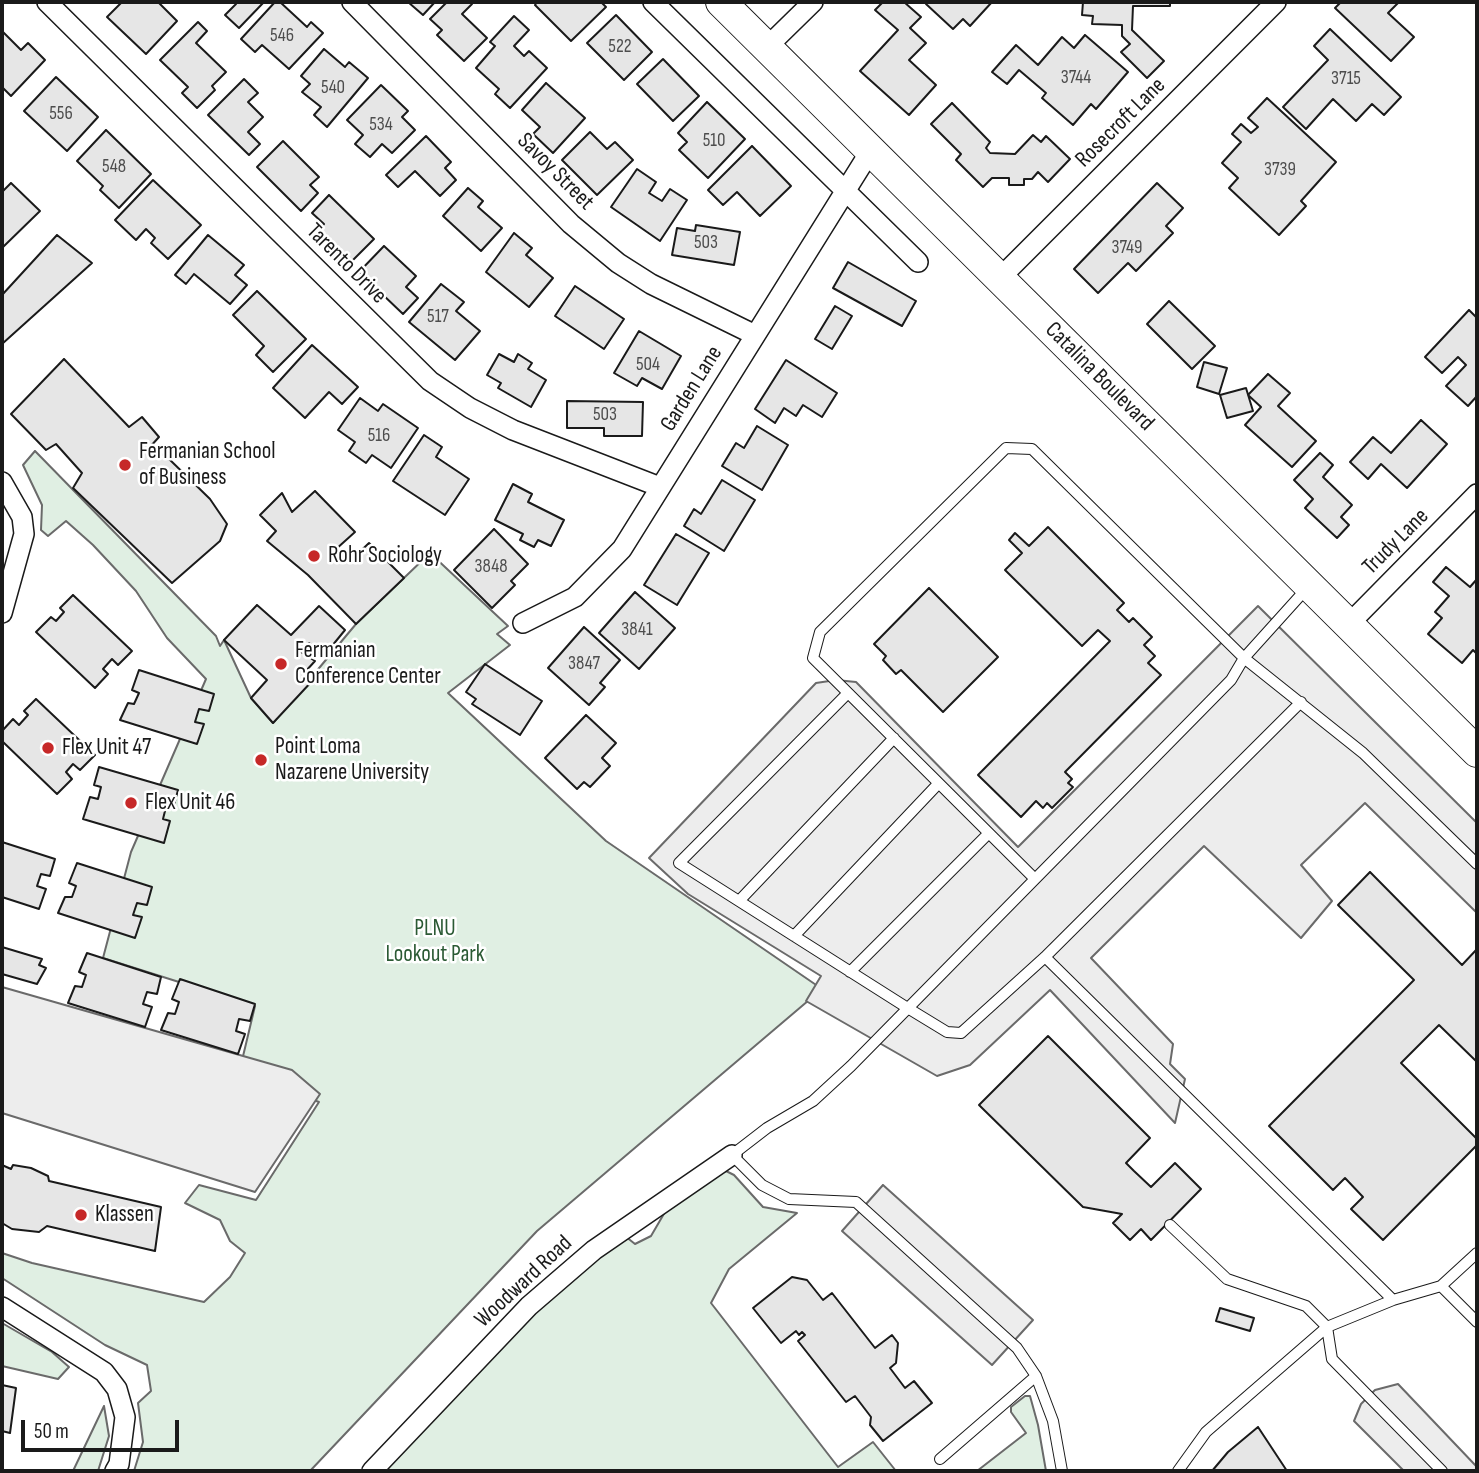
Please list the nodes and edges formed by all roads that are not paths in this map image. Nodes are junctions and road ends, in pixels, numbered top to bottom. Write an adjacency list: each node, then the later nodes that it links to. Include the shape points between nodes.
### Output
1 (47, 2): 14 (street, Tarento Drive, via 430,381 513,430)
2 (352, 2): 12 (street, Savoy Street, via 571,225 618,264)
3 (653, 2): 9 (street)
4 (721, 2): 7 (main road, Catalina Boulevard)
5 (813, 2): 7 (street)
6 (1276, 2): 11 (street, Rosecroft Lane)
7 (767, 47): 8 (main road, Catalina Boulevard)
8 (871, 150): 9 (street, Garden Lane); 11 (main road, Catalina Boulevard)
9 (845, 191): 10 (street); 12 (street, Garden Lane)
10 (918, 262)
11 (1000, 278): 16 (main road, Catalina Boulevard)
12 (755, 335): 14 (street, Garden Lane)
13 (2, 482): 17 (street, via 22,517 24,534)
14 (660, 487): 18 (street, Garden Lane, via 622,549 575,597)
15 (1477, 494): 19 (street, Trudy Lane)
16 (1309, 585): 19 (main road, Catalina Boulevard); 20 (lane)
17 (2, 613)
18 (523, 623)
19 (1349, 624): 24 (main road, Catalina Boulevard)
20 (1244, 658): 21 (lane, via 1032,449 1006,448 820,632 813,658); 22 (lane); 28 (lane, via 1231,680)
21 (848, 693): 23 (lane); 29 (lane, via 679,863)
22 (1301, 702): 27 (lane, via 1363,753); 31 (lane)
23 (894, 738): 25 (lane); 29 (lane)
24 (1477, 752)
25 (938, 784): 26 (lane); 30 (lane)
26 (987, 835): 28 (lane); 32 (lane)
27 (1477, 864)
28 (1035, 879): 33 (lane)
29 (739, 901): 30 (lane)
30 (794, 936): 32 (lane)
31 (1045, 957): 33 (lane, via 961,1033 947,1032); 38 (lane)
32 (850, 972): 33 (lane)
33 (906, 1007): 34 (lane, via 813,1101)
34 (732, 1155): 42 (lane, via 762,1185 789,1199 856,1202 1017,1348); 45 (street, Woodward Road, via 594,1250 529,1306)
35 (1170, 1225): 41 (lane, via 1227,1279 1306,1306)
36 (1477, 1253): 37 (lane)
37 (1441, 1286): 38 (lane); 40 (lane)
38 (1393, 1300): 41 (lane)
39 (2, 1307): 44 (street, via 104,1372 117,1389 125,1417)
40 (1477, 1322)
41 (1327, 1327): 47 (lane, via 1206,1432); 48 (lane, via 1332,1359)
42 (1036, 1376): 43 (lane); 46 (lane, via 1053,1421)
43 (940, 1459)
44 (115, 1471)
45 (372, 1471)
46 (1062, 1471)
47 (1178, 1471)
48 (1442, 1471)

